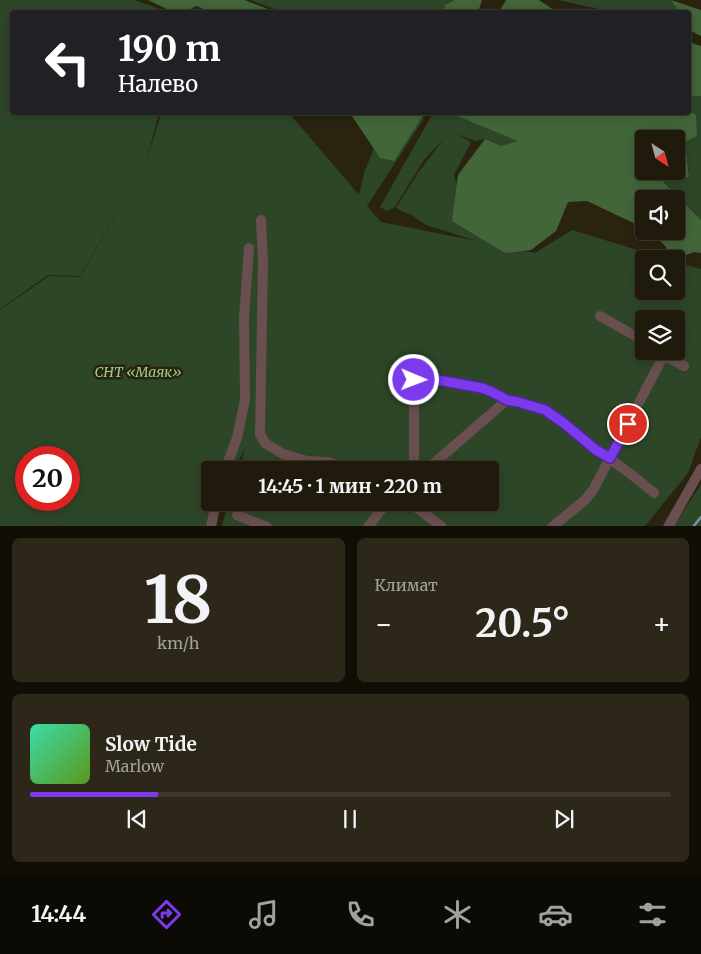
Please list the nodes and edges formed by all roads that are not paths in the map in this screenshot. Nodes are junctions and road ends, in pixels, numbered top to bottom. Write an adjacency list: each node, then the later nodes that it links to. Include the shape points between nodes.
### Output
1 (260, 220): 11 (street, via 263,261 260,434 265,443 283,454)
2 (249, 248): 10 (street, via 244,318 246,400)
3 (600, 316): 4 (street)
4 (635, 336)
5 (659, 360): 9 (street)
6 (674, 360): 7 (street)
7 (684, 366)
8 (507, 400): 9 (street, via 545,410); 12 (street, via 482,388 417,378 414,380); 13 (street)
9 (610, 458): 15 (street); 24 (street, via 590,495)
10 (228, 461)
11 (307, 461)
12 (414, 461)
13 (437, 461)
14 (701, 469): 25 (street)
15 (654, 493)
16 (214, 511): 20 (street)
17 (380, 511): 22 (street)
18 (421, 511): 23 (street)
19 (237, 515): 21 (street)
20 (211, 526)
21 (267, 526)
22 (368, 526)
23 (442, 526)
24 (552, 526)
25 (668, 526)

